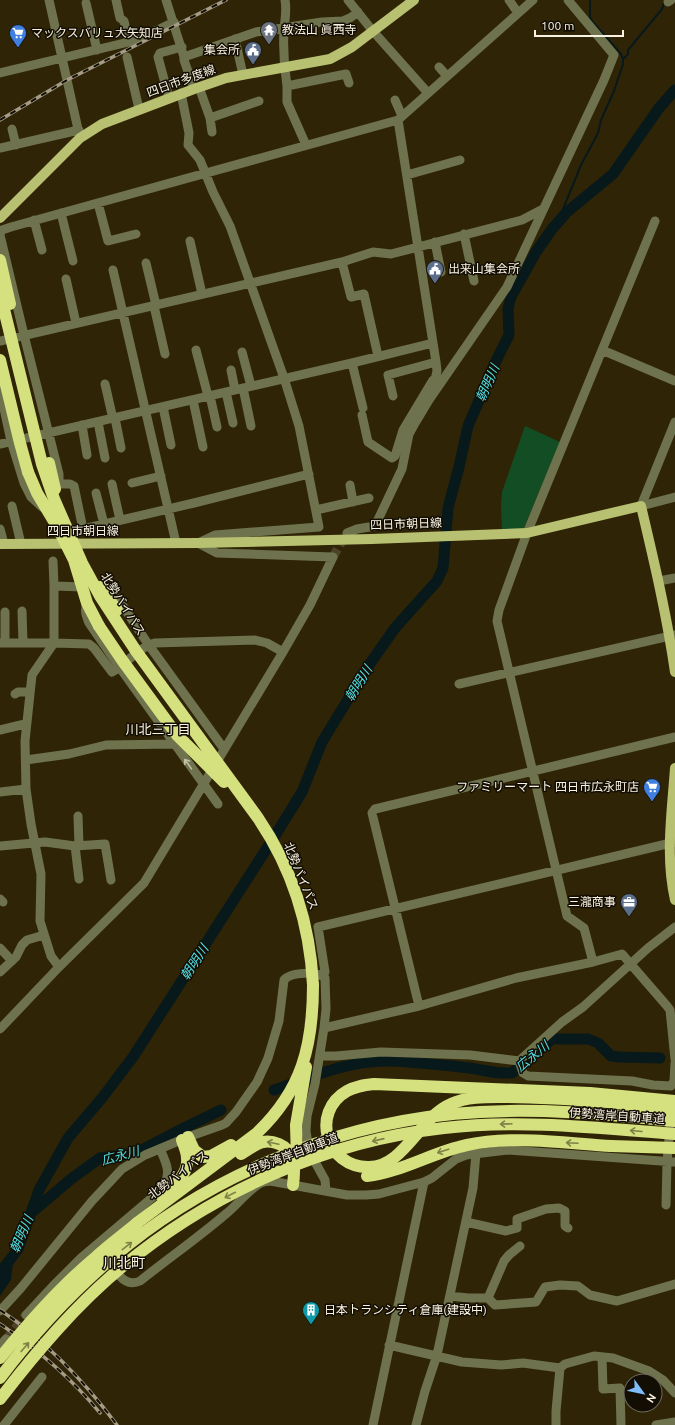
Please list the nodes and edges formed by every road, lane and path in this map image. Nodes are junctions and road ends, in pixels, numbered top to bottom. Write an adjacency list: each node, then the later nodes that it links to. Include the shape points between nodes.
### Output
1 (49, 0): 22 (street)
2 (116, 0): 17 (street)
3 (166, 0): 13 (street)
4 (285, 0): 14 (street)
5 (348, 0): 11 (street)
6 (414, 0): 15 (main road, 四日市多度線)
7 (509, 0): 12 (street)
8 (532, 0): 12 (street)
9 (568, 0): 49 (street, via 614,55)
10 (86, 3): 19 (street)
11 (358, 12): 14 (street, via 343,21); 15 (street)
12 (518, 13): 27 (street)
13 (174, 22): 17 (street); 18 (street)
14 (284, 28): 16 (street, via 256,32); 24 (street)
15 (374, 31): 24 (main road, 四日市多度線, via 348,50 330,59); 31 (street)
16 (235, 39): 21 (street); 26 (street)
17 (129, 42): 19 (street)
18 (182, 47): 21 (street); 33 (street, via 160,53 158,57)
19 (97, 50): 22 (street)
20 (127, 57): 36 (street)
21 (184, 57): 30 (street)
22 (63, 59): 25 (street); 41 (street)
23 (439, 67): 27 (street)
24 (284, 68): 26 (main road, 四日市多度線); 29 (street)
25 (0, 73)
26 (243, 75): 30 (main road, 四日市多度線)
27 (447, 76): 31 (street)
28 (349, 83): 29 (street, via 346,74)
29 (287, 86): 43 (street, via 287,102)
30 (196, 88): 32 (main road, 四日市多度線); 37 (street)
31 (428, 92): 38 (street)
32 (181, 94): 33 (main road, 四日市多度線); 46 (street, via 188,145 200,160)
33 (169, 98): 36 (main road, 四日市多度線)
34 (395, 100): 38 (street)
35 (259, 101): 37 (street)
36 (139, 110): 41 (main road, 四日市多度線)
37 (210, 118): 40 (street)
38 (400, 118): 43 (street); 47 (street)
39 (12, 129): 42 (street)
40 (212, 132)
41 (79, 134): 42 (street); 51 (main road, 四日市多度線)
42 (16, 145): 44 (street)
43 (306, 145): 46 (street)
44 (0, 148)
45 (460, 160): 47 (street)
46 (205, 173): 48 (street); 71 (street, via 230,226)
47 (407, 175): 60 (street)
48 (98, 203): 50 (street); 55 (street, via 108,241)
49 (543, 209): 56 (street, via 522,220); 98 (street, via 503,295)
50 (62, 213): 52 (street); 63 (street)
51 (2, 216): 54 (street)
52 (34, 220): 54 (street); 61 (street)
53 (655, 221): 81 (street)
54 (11, 227): 57 (street, via 2,230)
55 (136, 234)
56 (464, 234): 59 (street); 70 (street)
57 (0, 235): 67 (street)
58 (190, 241): 73 (street)
59 (434, 242): 60 (street); 68 (street)
60 (419, 247): 64 (street, via 392,254 373,252); 79 (street)
61 (42, 250)
62 (0, 260): 122 (highway, bridge, via 39,426)
63 (73, 261)
64 (342, 262): 71 (street); 84 (street, via 351,297 364,294)
65 (146, 263): 74 (street)
66 (114, 270): 75 (street)
67 (4, 271): 77 (street)
68 (441, 272)
69 (66, 279): 76 (street)
70 (474, 281)
71 (250, 283): 73 (street); 90 (street)
72 (0, 293): 176 (highway, 北勢バイパス, bridge, via 42,464 82,563 136,651)
73 (202, 294): 74 (street)
74 (155, 306): 75 (street); 83 (street)
75 (123, 313): 76 (street); 100 (street)
76 (76, 323): 77 (street)
77 (24, 335): 78 (street); 108 (street)
78 (0, 341)
79 (433, 343): 84 (street); 86 (street)
80 (196, 350): 95 (street)
81 (602, 350): 91 (street); 136 (street)
82 (242, 352): 93 (street)
83 (165, 354)
84 (378, 356): 87 (street)
85 (0, 360): 131 (highway, bridge, via 28,472)
86 (436, 362): 89 (street); 96 (street, via 388,375)
87 (352, 363): 89 (street, via 368,442 392,458 395,456 403,430); 90 (street)
88 (231, 370): 93 (street)
89 (437, 372): 98 (street)
90 (284, 378): 93 (street); 117 (street, via 298,420)
91 (675, 382)
92 (105, 384): 101 (street)
93 (239, 389): 95 (street); 104 (street); 106 (street)
94 (0, 390): 109 (street)
95 (209, 396): 97 (street); 107 (street)
96 (393, 396)
97 (193, 400): 99 (street); 113 (street)
98 (429, 400): 135 (street, via 409,434 402,470 375,526)
99 (163, 407): 100 (street); 112 (street)
100 (145, 411): 101 (street); 118 (street)
101 (114, 418): 102 (street); 114 (street)
102 (98, 422): 105 (street); 116 (street)
103 (675, 422): 110 (street)
104 (233, 424)
105 (82, 425): 108 (street); 115 (street)
106 (251, 426)
107 (217, 427)
108 (48, 433): 109 (street); 122 (street, via 59,474)
109 (11, 441): 111 (street); 131 (street, via 27,490)
110 (671, 443): 128 (street)
111 (0, 444)
112 (171, 445)
113 (203, 447)
114 (121, 448)
115 (87, 455)
116 (105, 458)
117 (309, 474): 129 (street); 130 (street)
118 (160, 476): 119 (street); 129 (street)
119 (132, 483)
120 (112, 484): 132 (street)
121 (349, 485): 126 (street)
122 (57, 486): 133 (street, via 74,486 83,529); 141 (highway)
123 (96, 493): 133 (street)
124 (675, 497): 128 (street)
125 (369, 498): 126 (street)
126 (353, 502): 130 (street)
127 (12, 506): 140 (street)
128 (641, 506): 136 (main road, 四日市朝日線); 144 (main road)
129 (168, 509): 132 (street); 137 (street)
130 (316, 510): 138 (street, via 319,527 214,536)
131 (49, 514): 141 (highway)
132 (120, 520): 133 (street)
133 (104, 524)
134 (0, 529): 139 (street)
135 (347, 533)
136 (524, 533): 138 (main road, 四日市朝日線); 158 (street, via 497,621)
137 (176, 543): 138 (main road, 四日市朝日線); 141 (main road, 四日市朝日線)
138 (198, 543): 156 (street, via 217,553 333,557 310,605)
139 (2, 544): 140 (main road, 四日市朝日線)
140 (21, 544): 141 (main road, 四日市朝日線)
141 (71, 544): 146 (highway); 147 (highway)
142 (55, 565): 145 (street)
143 (675, 578): 144 (street)
144 (659, 581): 151 (main road)
145 (54, 586): 146 (street); 154 (street)
146 (83, 587): 148 (highway)
147 (100, 588): 155 (street, via 116,597); 181 (highway, bridge, via 249,798 268,828)
148 (87, 603): 157 (street, via 85,615 89,623); 176 (highway, bridge, via 122,660 177,736 232,791)
149 (22, 611): 153 (street)
150 (6, 612): 152 (street)
151 (673, 635): 158 (street); 159 (main road)
152 (3, 643): 153 (street)
153 (23, 643): 154 (street)
154 (54, 643): 157 (street, via 89,644 112,672); 161 (street, via 32,675)
155 (148, 644): 156 (street, via 255,640 268,643); 157 (street); 167 (street)
156 (283, 652): 167 (street)
157 (120, 668): 166 (street)
158 (510, 672): 160 (street); 170 (street)
159 (675, 672)
160 (459, 684)
161 (29, 692): 162 (street); 163 (street)
162 (15, 694)
163 (26, 724): 164 (street); 168 (street)
164 (0, 730)
165 (675, 736): 170 (street)
166 (174, 744): 168 (street, via 106,745); 171 (street, one-way to 166)
167 (224, 749): 171 (street)
168 (26, 760): 172 (street)
169 (675, 768): 177 (main road)
170 (533, 771): 182 (street); 186 (street, via 375,809 372,813)
171 (203, 784): 174 (street); 193 (street, via 144,883)
172 (26, 789): 173 (street); 178 (street)
173 (0, 792)
174 (218, 804)
175 (78, 816): 180 (street)
176 (266, 830): 181 (highway, 北勢バイパス, bridge)
177 (672, 842): 182 (street); 185 (main road, via 671,882)
178 (35, 843): 179 (street); 180 (street); 188 (street, via 41,874 40,915)
179 (0, 846)
180 (77, 846): 183 (street); 184 (street, via 106,844)
181 (282, 859): 203 (highway, 北勢バイパス, bridge, via 305,923 314,985 313,1014)
182 (556, 870): 186 (street); 191 (street, via 567,916 584,928)
183 (79, 879)
184 (111, 880)
185 (675, 900)
186 (395, 908): 195 (street, via 318,927 325,972); 196 (street)
187 (675, 928): 192 (street)
188 (44, 935): 190 (street, via 27,940); 193 (street, via 51,956)
189 (0, 948): 190 (street)
190 (12, 961): 194 (street)
191 (593, 962): 192 (street, via 622,954); 196 (street, via 516,978)
192 (632, 964): 200 (street, via 670,1010); 201 (street, via 562,1022)
193 (59, 967): 198 (street)
194 (0, 972)
195 (323, 976): 197 (street, via 326,983); 210 (street, via 294,974 285,977 276,1032 262,1070 250,1092 226,1123)
196 (419, 1006): 197 (street)
197 (324, 1028): 199 (street)
198 (0, 1029)
199 (320, 1056): 201 (street, via 381,1052 470,1055); 217 (street, via 307,1116 306,1138 312,1157 325,1180)
200 (675, 1059)
201 (520, 1063): 204 (street, via 523,1073 528,1076 632,1081)
202 (675, 1063): 204 (street, via 673,1084)
203 (302, 1074): 205 (highway); 205 (highway)
204 (653, 1088): 206 (highway); 211 (highway, one-way to 204, bridge, via 493,1141 452,1148 394,1170 367,1176 345,1170 333,1162 325,1150 320,1135 321,1118 327,1102 337,1090 358,1080 374,1078)
205 (294, 1092): 210 (highway, via 256,1129 211,1156 203,1157 196,1153); 216 (highway, via 297,1161); 219 (highway, 北勢バイパス, via 257,1133)
206 (675, 1094)
207 (674, 1107): 207 (highway, bridge, via 550,1098 472,1098 443,1108 401,1152 387,1162 370,1168 345,1161 333,1150 326,1125 330,1109 339,1096 353,1088 374,1084 590,1093); 214 (street)
208 (675, 1121): 236 (highway, 伊勢湾岸自動車道, one-way to 208, bridge, via 59,1309 113,1257 184,1206 271,1160 347,1134 445,1115 515,1111 584,1113)
209 (675, 1134): 238 (highway, 伊勢湾岸自動車道, one-way to 238, bridge, via 512,1124 444,1128 351,1146 296,1165 218,1201 185,1221 122,1267 70,1316)
210 (185, 1139): 212 (street); 221 (highway, via 188,1158 184,1174)
211 (675, 1148)
212 (160, 1149): 223 (street, via 168,1168 164,1186); 228 (street, via 133,1162 112,1178)
213 (476, 1153): 214 (street, via 507,1150); 215 (street, via 456,1159); 220 (street, via 473,1188)
214 (671, 1162): 218 (street)
215 (424, 1182): 217 (street, via 366,1196); 230 (street)
216 (293, 1185): 217 (street); 219 (highway, one-way to 219, via 294,1162 288,1150 268,1141 253,1146); 223 (street, via 271,1181 261,1183 214,1225 136,1283 121,1278)
217 (326, 1191)
218 (666, 1205)
219 (154, 1211): 221 (highway, 北勢バイパス)
220 (466, 1222): 222 (street, via 506,1231 517,1228 517,1219 546,1209 559,1208 565,1211 565,1226); 226 (street)
221 (137, 1223): 233 (highway, 北勢バイパス, bridge, via 68,1282)
222 (568, 1228)
223 (96, 1246): 229 (street)
224 (520, 1246): 227 (street, via 504,1261)
225 (675, 1284): 227 (street, via 617,1301 590,1295 578,1286 560,1285 545,1287 536,1302 496,1305)
226 (450, 1296): 227 (street); 231 (street)
227 (488, 1298)
228 (0, 1311)
229 (26, 1315)
230 (389, 1345): 231 (street); 241 (street)
231 (437, 1355): 234 (street, via 462,1362 501,1365 523,1363); 242 (street)
232 (602, 1357): 234 (street, via 594,1356 565,1364); 237 (street, via 613,1358 649,1371 663,1380); 244 (street, via 604,1389 620,1388)
233 (0, 1358)
234 (560, 1368): 243 (street)
235 (42, 1377): 240 (street)
236 (0, 1378)
237 (675, 1393)
238 (0, 1399)
239 (675, 1422): 245 (street)
240 (4, 1425)
241 (373, 1425)
242 (416, 1425)
243 (556, 1425)
244 (621, 1425)
245 (656, 1425)

